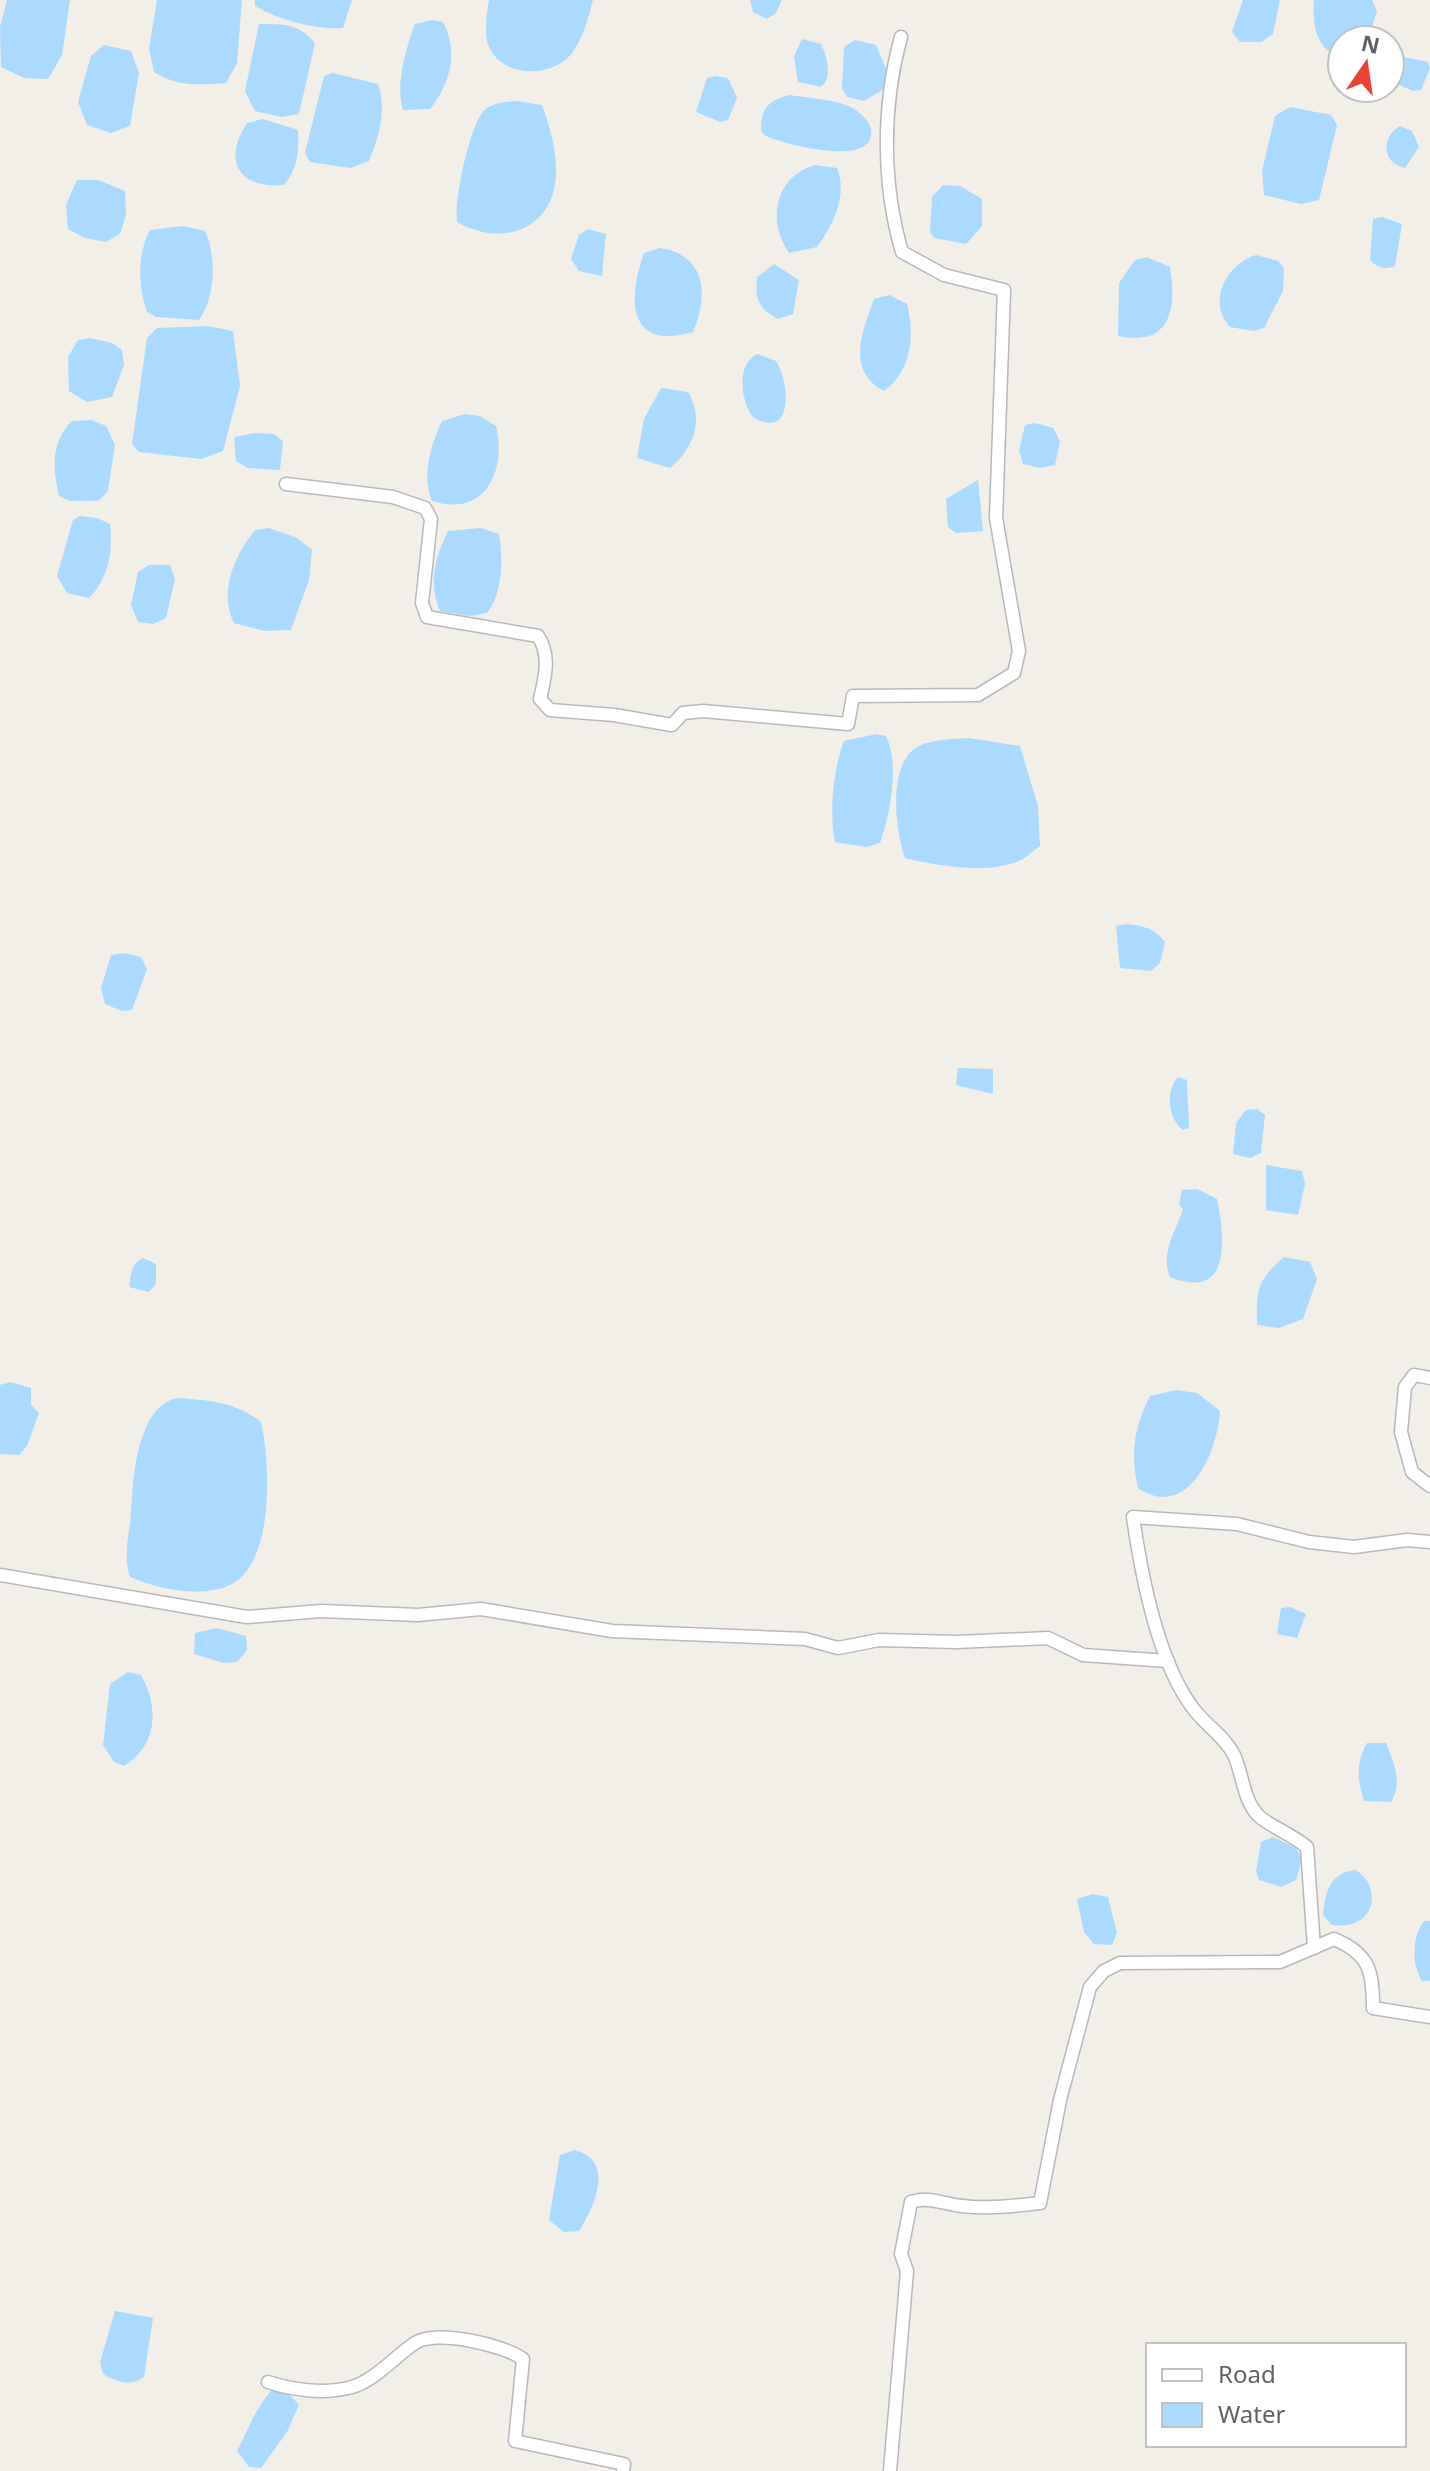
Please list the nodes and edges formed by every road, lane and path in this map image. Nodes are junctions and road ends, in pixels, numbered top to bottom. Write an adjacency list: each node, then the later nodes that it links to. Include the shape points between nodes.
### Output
1 (901, 37): 2 (street, via 892,69 887,157 890,211 902,252 944,275 1004,290 996,518 1019,651 1014,673 1002,682 978,695 853,696 848,724 703,711 683,713 672,725 550,710 540,699 546,671 538,636 427,617 422,603 431,519 425,508 393,497)
2 (286, 484)
3 (1430, 1378): 4 (street, via 1414,1375 1405,1387 1400,1416 1412,1472)
4 (1430, 1486)
5 (1430, 1542): 7 (street, via 1354,1547 1237,1524 1133,1517)
6 (0, 1575): 7 (street, via 247,1617 481,1609 612,1631 805,1639 838,1648 879,1640 1048,1638 1083,1655)
7 (1168, 1661): 8 (street, via 1191,1706 1234,1755 1260,1817 1307,1847)
8 (1314, 1948): 9 (street, via 1334,1939 1356,1948 1373,1976 1373,2008); 12 (street, via 1280,1962 1120,1963 1104,1971 1090,1987 1040,2203 1010,2207 921,2198 911,2202 901,2254 907,2271)
9 (1430, 2017)
10 (268, 2382): 11 (street, via 301,2390 350,2388 417,2342 432,2338 499,2347 523,2359 515,2441 624,2464)
11 (623, 2471)
12 (890, 2471)

